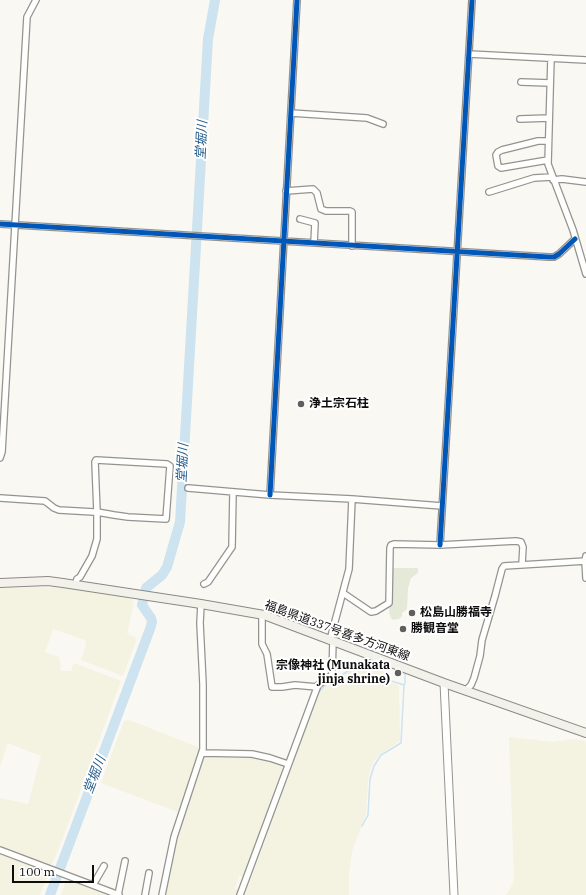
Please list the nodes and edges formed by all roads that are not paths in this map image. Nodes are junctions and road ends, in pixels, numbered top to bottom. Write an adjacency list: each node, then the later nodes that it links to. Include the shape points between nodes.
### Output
1 (36, 0): 21 (street, via 27,17)
2 (298, 0): 9 (street)
3 (472, 0): 4 (street)
4 (469, 54): 5 (street); 26 (street)
5 (551, 58): 6 (street); 8 (street)
6 (586, 60)
7 (521, 82): 8 (street)
8 (550, 83): 10 (street)
9 (291, 113): 12 (street, via 367,118); 17 (street)
10 (549, 118): 11 (street); 13 (street)
11 (520, 119)
12 (382, 124)
13 (548, 141): 14 (street); 14 (street, via 502,150 496,155 498,166 501,168)
14 (548, 160): 15 (street)
15 (553, 178): 16 (street); 18 (street, via 534,178); 22 (street)
16 (586, 182)
17 (286, 191): 23 (street); 25 (street, via 313,189 320,209 352,212)
18 (489, 192)
19 (300, 219): 24 (street, via 315,223)
20 (0, 224): 21 (street)
21 (14, 225): 23 (street); 28 (street)
22 (575, 239): 26 (street, via 554,257); 27 (street)
23 (284, 241): 24 (street); 31 (street)
24 (314, 243): 25 (street)
25 (352, 246): 26 (street)
26 (457, 253): 34 (street)
27 (586, 274)
28 (0, 458)
29 (188, 488): 30 (street)
30 (233, 492): 31 (street); 41 (street, via 232,547)
31 (270, 495): 33 (street)
32 (0, 498): 35 (street, via 45,501 59,510)
33 (352, 499): 34 (street); 43 (street, via 349,569)
34 (442, 506): 36 (street)
35 (98, 512): 35 (street, via 96,460 170,466 166,519); 42 (street, via 95,545)
36 (440, 545): 38 (street, via 518,541 523,547); 43 (street, via 391,545 389,603 376,611 371,612)
37 (586, 559): 38 (street); 39 (street)
38 (522, 564): 49 (street, via 508,565 502,569 474,678)
39 (586, 578)
40 (0, 583): 42 (main road, 福島県道337号喜多方河東線, via 48,581)
41 (204, 584)
42 (75, 585): 44 (main road, 福島県道337号喜多方河東線)
43 (343, 593): 46 (street)
44 (201, 604): 45 (main road, 福島県道337号喜多方河東線); 51 (street)
45 (262, 615): 46 (main road, 福島県道337号喜多方河東線); 48 (street, via 262,644 267,654 272,687)
46 (331, 641): 47 (main road, 福島県道337号喜多方河東線); 48 (street, via 332,675)
47 (444, 683): 49 (main road, 福島県道337号喜多方河東線); 62 (street)
48 (317, 687): 52 (street)
49 (466, 690): 50 (main road, 福島県道337号喜多方河東線)
50 (586, 733)
51 (203, 753): 52 (street, via 252,754); 60 (street, via 176,828)
52 (288, 764): 61 (street)
53 (0, 850): 57 (street)
54 (126, 861): 58 (street)
55 (104, 866): 57 (street)
56 (149, 873): 59 (street)
57 (93, 886): 58 (street)
58 (118, 895)
59 (145, 895)
60 (162, 895)
61 (240, 895)
62 (454, 895)

